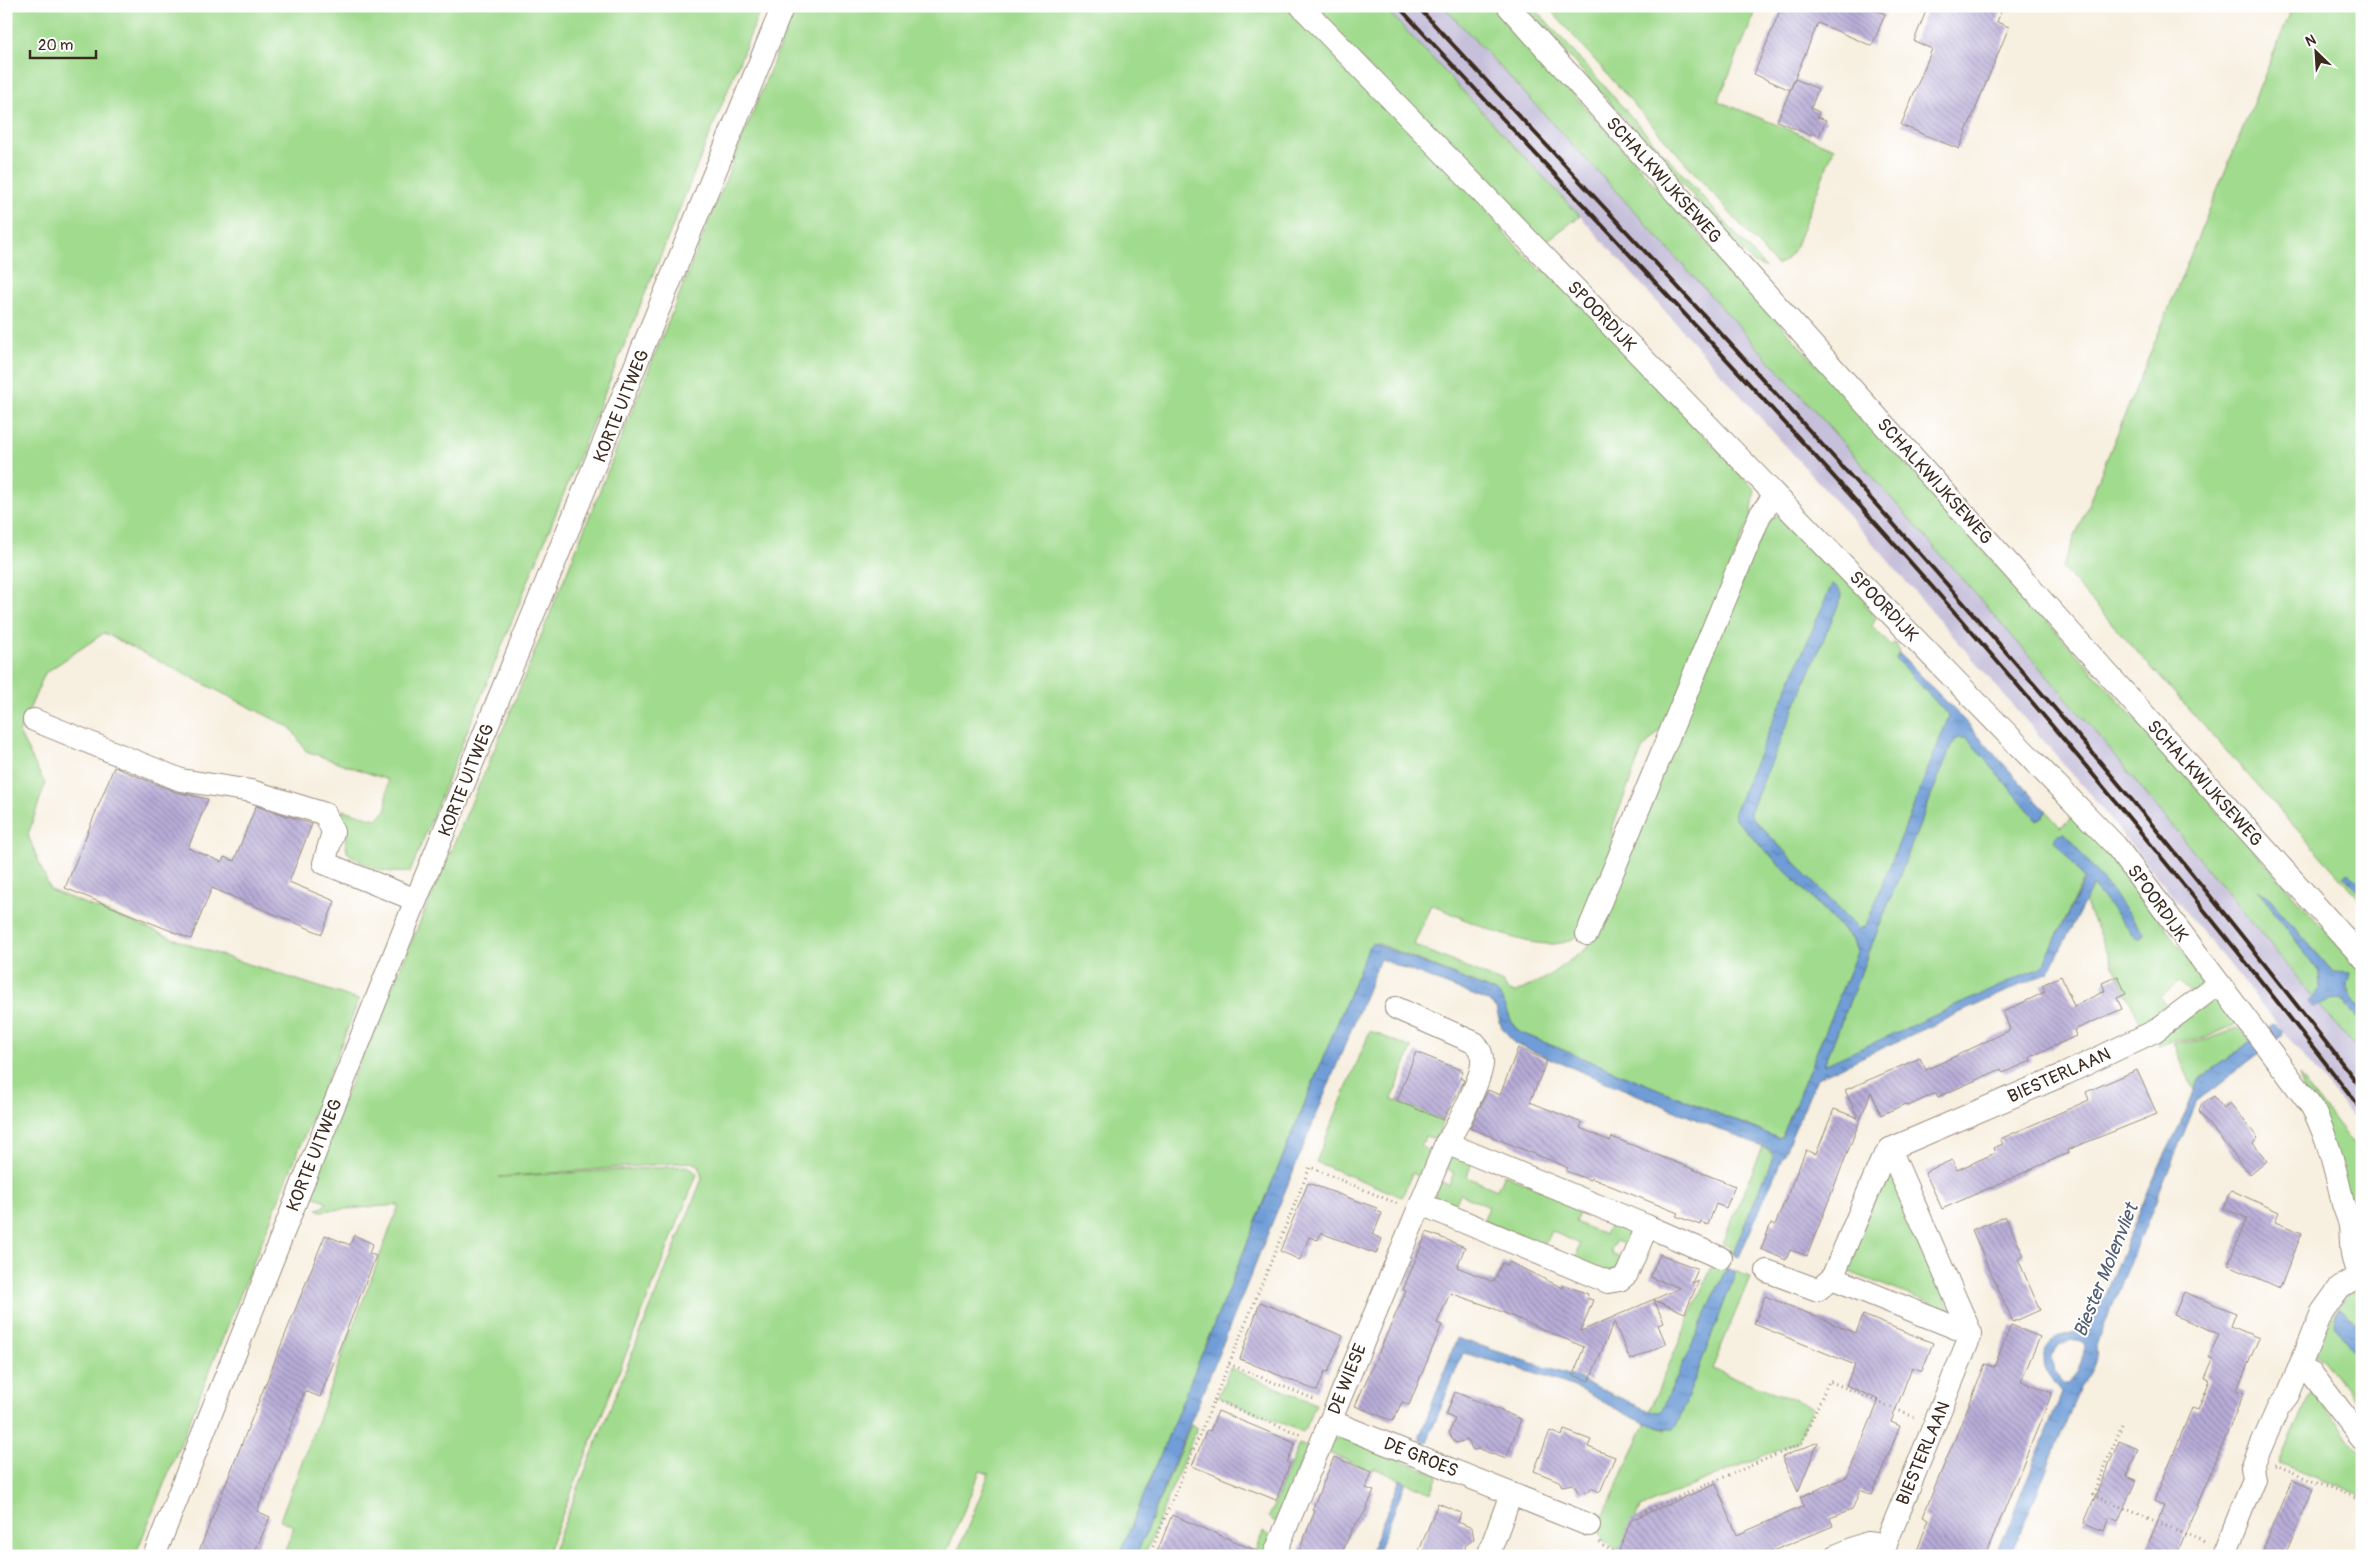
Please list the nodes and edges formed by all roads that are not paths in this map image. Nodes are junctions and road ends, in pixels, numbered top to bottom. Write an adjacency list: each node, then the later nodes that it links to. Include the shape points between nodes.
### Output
1 (783, 6): 6 (street, KORTE UITWEG)
2 (1301, 6): 4 (street, SPOORDIJK)
3 (1508, 6): 8 (street, SCHALKWIJKSEWEG)
4 (1775, 495): 7 (street, via 1760,514); 9 (street, SPOORDIJK, via 2116,846)
5 (34, 720): 6 (street, via 181,780 251,791 325,814 333,832 324,863)
6 (416, 900): 27 (street, KORTE UITWEG)
7 (1587, 934)
8 (2362, 957)
9 (2218, 984): 12 (street, BIESTERLAAN, via 2155,1031 2066,1074); 17 (street, SPOORDIJK, via 2321,1123 2350,1226 2353,1263)
10 (1396, 1008): 11 (street, DE WIESE, via 1464,1037 1475,1043 1482,1053 1482,1066 1456,1130)
11 (1446, 1143): 13 (street, DE WIESE); 14 (street)
12 (1890, 1148): 18 (street, via 1881,1162); 19 (street)
13 (1419, 1208): 14 (street, via 1608,1282 1620,1280 1627,1274); 21 (street, DE WIESE)
14 (1647, 1226): 15 (street)
15 (1721, 1258)
16 (1767, 1271): 18 (street, via 1818,1290)
17 (2361, 1277): 20 (street, via 2340,1288 2330,1299)
18 (1832, 1278): 19 (street)
19 (1971, 1334): 25 (street, BIESTERLAAN)
20 (2300, 1368): 22 (street, via 2312,1374); 26 (street, via 2252,1466 2254,1480)
21 (1333, 1414): 23 (street, DE GROES); 28 (street, DE WIESE)
22 (2362, 1438)
23 (1512, 1494): 24 (street, DE GROES); 29 (street)
24 (1588, 1525)
25 (1884, 1550): 30 (street, BIESTERLAAN, via 1867,1543)
26 (2224, 1553)
27 (154, 1556)
28 (1274, 1556)
29 (1488, 1556)
30 (1835, 1556)

